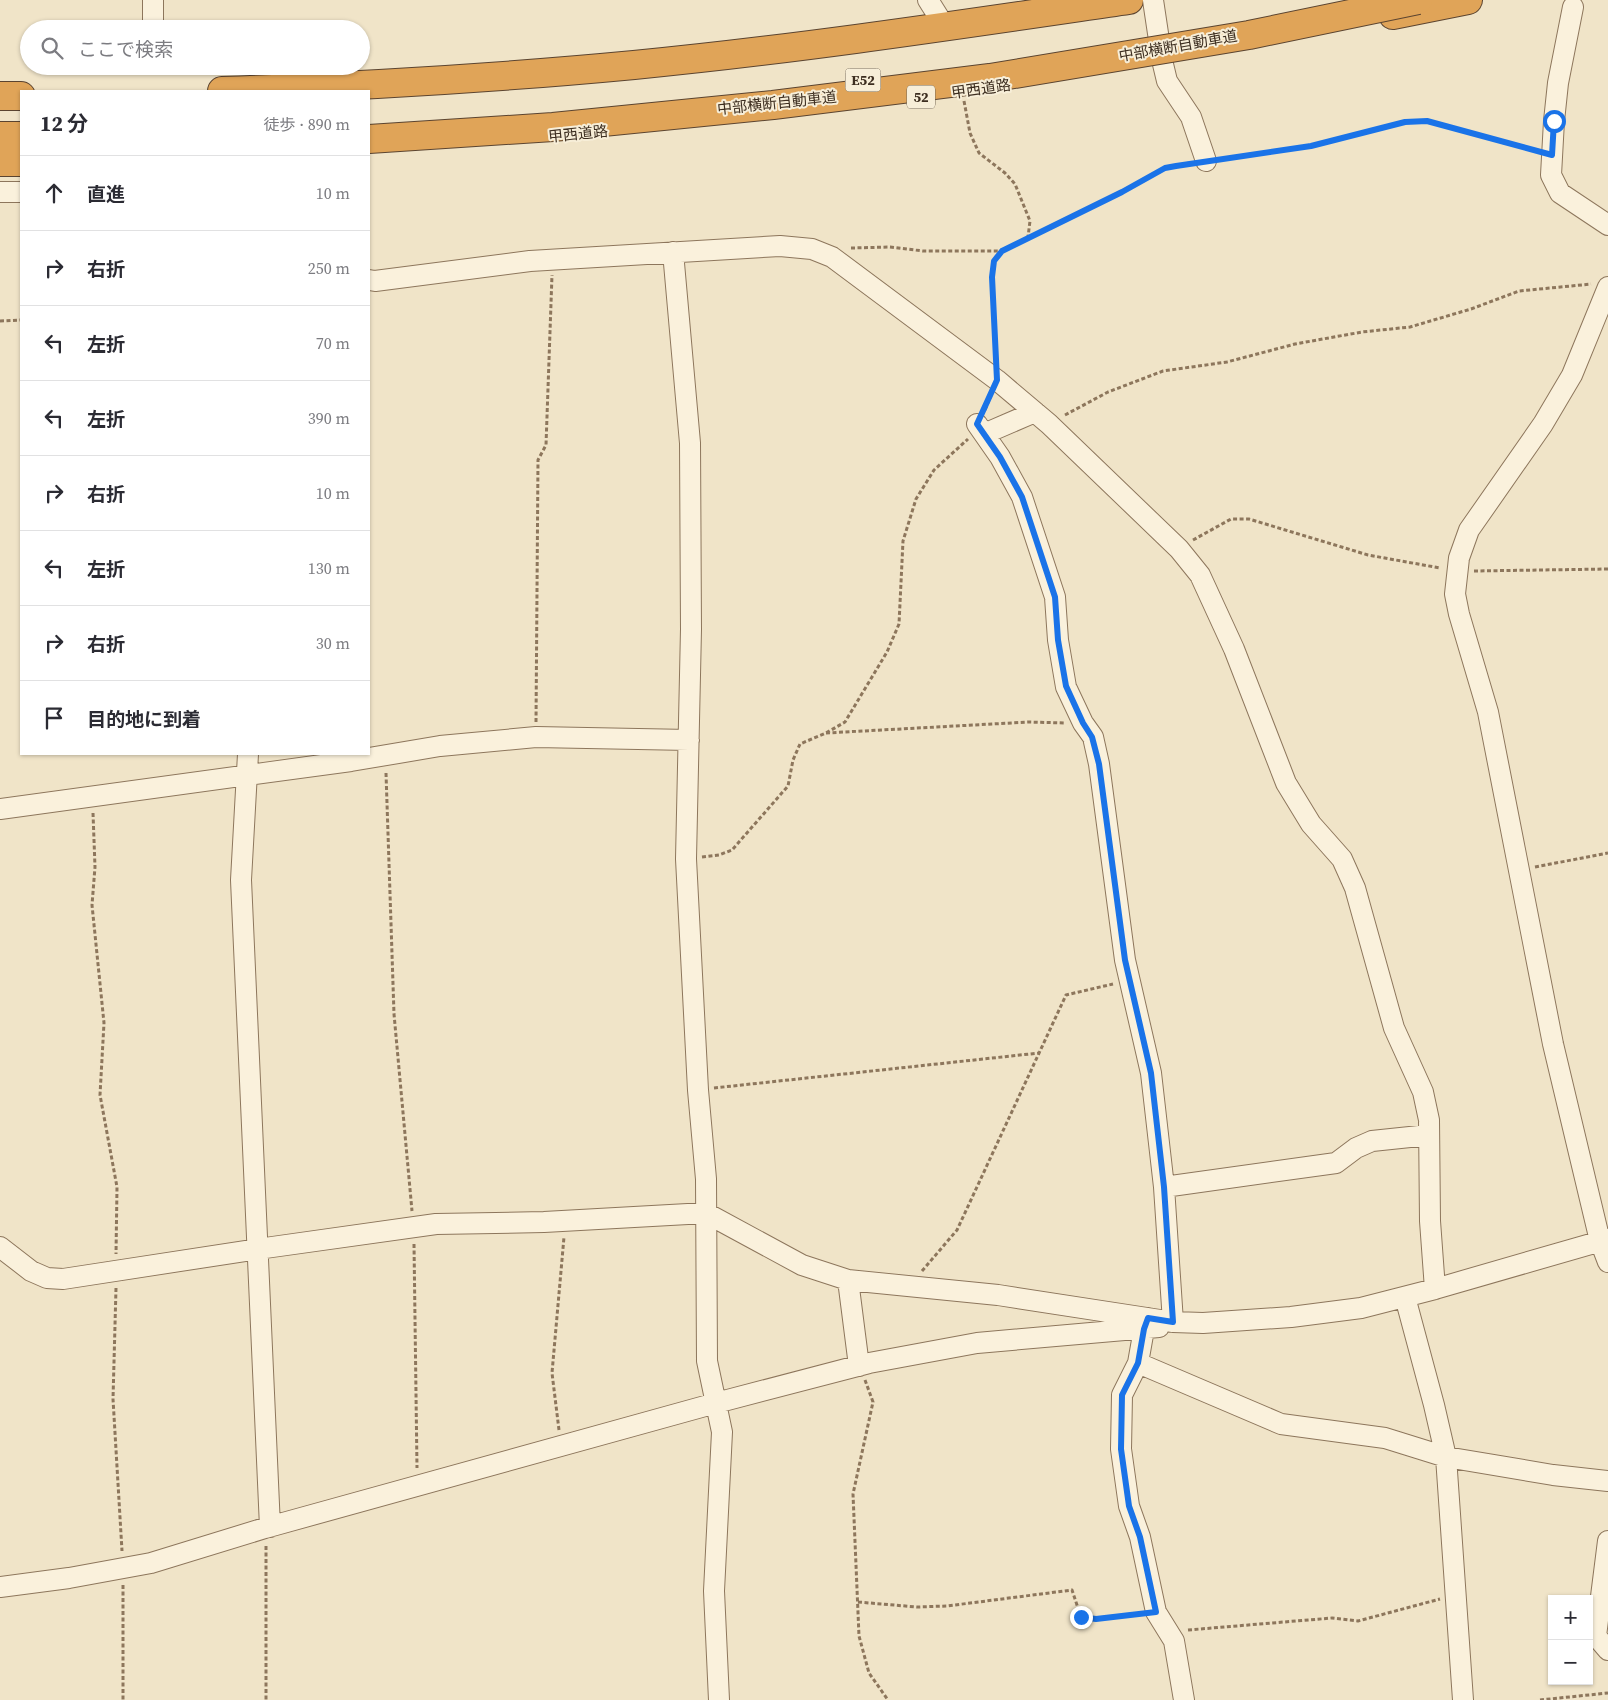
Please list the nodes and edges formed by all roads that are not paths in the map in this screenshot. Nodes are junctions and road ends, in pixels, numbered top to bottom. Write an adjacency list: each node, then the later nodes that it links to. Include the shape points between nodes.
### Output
1 (153, 0): 9 (street)
2 (928, 0): 10 (street)
3 (1129, 0): 10 (highway)
4 (1153, 0): 11 (street)
5 (1352, 0): 15 (highway, 中部横断自動車道 / E52, via 988,64 553,114)
6 (1418, 0): 18 (highway, 中部横断自動車道 / E52, bridge, via 1248,34 990,78 773,105 563,126)
7 (1468, 0): 11 (highway, 甲西道路 / 52)
8 (1573, 7): 27 (street, via 1558,83 1551,175 1560,193)
9 (153, 20)
10 (946, 27): 12 (highway, via 634,64 457,79)
11 (1162, 60): 21 (highway, 甲西道路 / 52, via 963,92 780,113 510,141); 22 (street, via 1167,81 1191,117)
12 (242, 90)
13 (0, 96): 14 (highway)
14 (20, 96)
15 (370, 126)
16 (0, 136): 17 (highway)
17 (20, 136)
18 (370, 139)
19 (0, 149): 20 (highway)
20 (20, 149)
21 (370, 150)
22 (1206, 161)
23 (0, 162): 24 (highway)
24 (20, 162)
25 (0, 192): 26 (street)
26 (20, 192)
27 (1608, 225)
28 (673, 252): 29 (street, via 502,264); 31 (street, via 780,246 812,249 832,257 997,380); 32 (street, via 690,443)
29 (370, 280)
30 (1603, 285): 39 (street, via 1572,375 1543,424 1469,530 1459,558 1455,594 1488,712 1553,1044)
31 (1042, 418): 36 (street, via 1178,549 1200,575 1234,649 1286,783 1311,824 1342,859 1355,888 1394,1028 1423,1092); 37 (street, via 980,429 1022,497 1055,597 1066,686 1092,737 1099,764 1125,960 1151,1073)
32 (689, 740): 34 (street, via 536,737 440,746); 38 (street, via 686,859)
33 (248, 755): 34 (street)
34 (246, 776): 35 (street); 41 (street, via 241,880)
35 (0, 809)
36 (1429, 1135): 37 (street, via 1372,1141 1336,1163); 44 (street)
37 (1164, 1187): 46 (street)
38 (706, 1213): 41 (street, via 436,1224); 43 (street, via 802,1265); 51 (street, via 707,1361)
39 (1604, 1240): 42 (street); 44 (street)
40 (0, 1247): 41 (street, via 31,1271 47,1278)
41 (258, 1249): 54 (street)
42 (1608, 1262)
43 (848, 1280): 47 (street, via 998,1295); 50 (street)
44 (1434, 1289): 45 (street)
45 (1405, 1297): 48 (street, via 1361,1308); 52 (street)
46 (1173, 1322): 47 (street); 48 (street)
47 (1146, 1323): 48 (street); 49 (street); 50 (street, via 977,1343)
48 (1203, 1323)
49 (1138, 1363): 52 (street, via 1281,1424 1385,1438); 59 (street, via 1122,1395 1121,1449 1129,1506 1140,1537 1156,1612 1174,1641)
50 (859, 1366): 51 (street)
51 (716, 1402): 54 (street); 58 (street, via 722,1432 714,1591)
52 (1446, 1457): 53 (street); 60 (street)
53 (1608, 1482)
54 (268, 1527): 56 (street, via 151,1563)
55 (1608, 1541): 57 (street, via 1596,1636)
56 (0, 1587)
57 (1608, 1650)
58 (719, 1700)
59 (1184, 1700)
60 (1462, 1700)

